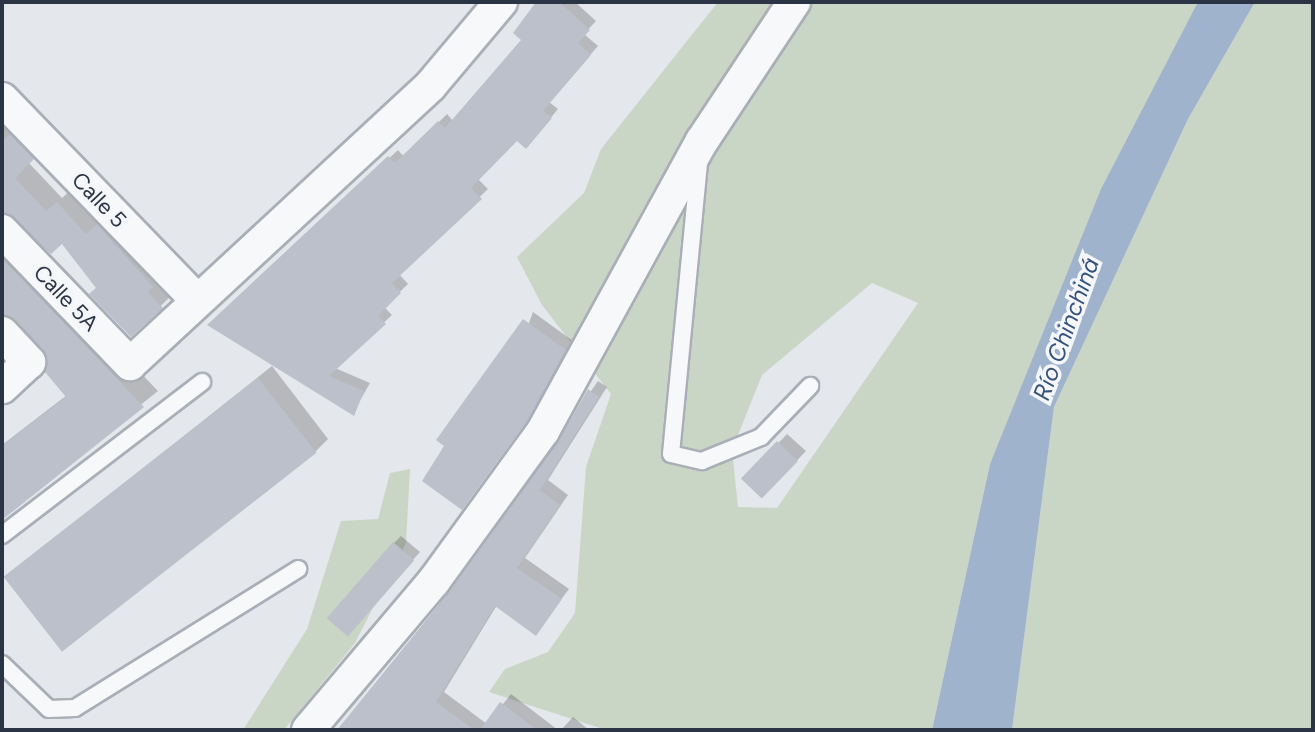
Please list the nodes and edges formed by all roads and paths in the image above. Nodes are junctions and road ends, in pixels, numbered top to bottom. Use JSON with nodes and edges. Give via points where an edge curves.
{"nodes":[{"id":1,"x":501,"y":2,"type":"edge"},
{"id":2,"x":794,"y":2,"type":"edge"},
{"id":3,"x":2,"y":99,"type":"edge"},
{"id":4,"x":702,"y":141,"type":"junction"},
{"id":5,"x":2,"y":231,"type":"edge"},
{"id":6,"x":197,"y":300,"type":"junction"},
{"id":7,"x":2,"y":333,"type":"edge"},
{"id":8,"x":202,"y":382,"type":"dead end"},
{"id":9,"x":810,"y":386,"type":"dead end"},
{"id":10,"x":2,"y":387,"type":"edge"},
{"id":11,"x":2,"y":535,"type":"edge"},
{"id":12,"x":298,"y":569,"type":"dead end"},
{"id":13,"x":2,"y":664,"type":"edge"},
{"id":14,"x":308,"y":730,"type":"edge"}],
"edges":[{"from":1,"to":6,"type":"street","via":[[431,85]]},
{"from":2,"to":4,"type":"street"},
{"from":3,"to":6,"type":"street","name":"Calle 5"},
{"from":4,"to":9,"type":"lane","via":[[671,454],[702,461],[761,437]]},
{"from":4,"to":14,"type":"street","via":[[543,431],[434,581]]},
{"from":5,"to":6,"type":"street","name":"Calle 5A","via":[[130,364]]},
{"from":7,"to":10,"type":"street","via":[[29,362]]},
{"from":8,"to":11,"type":"lane"},
{"from":12,"to":13,"type":"lane","via":[[75,708],[49,709]]}]}
